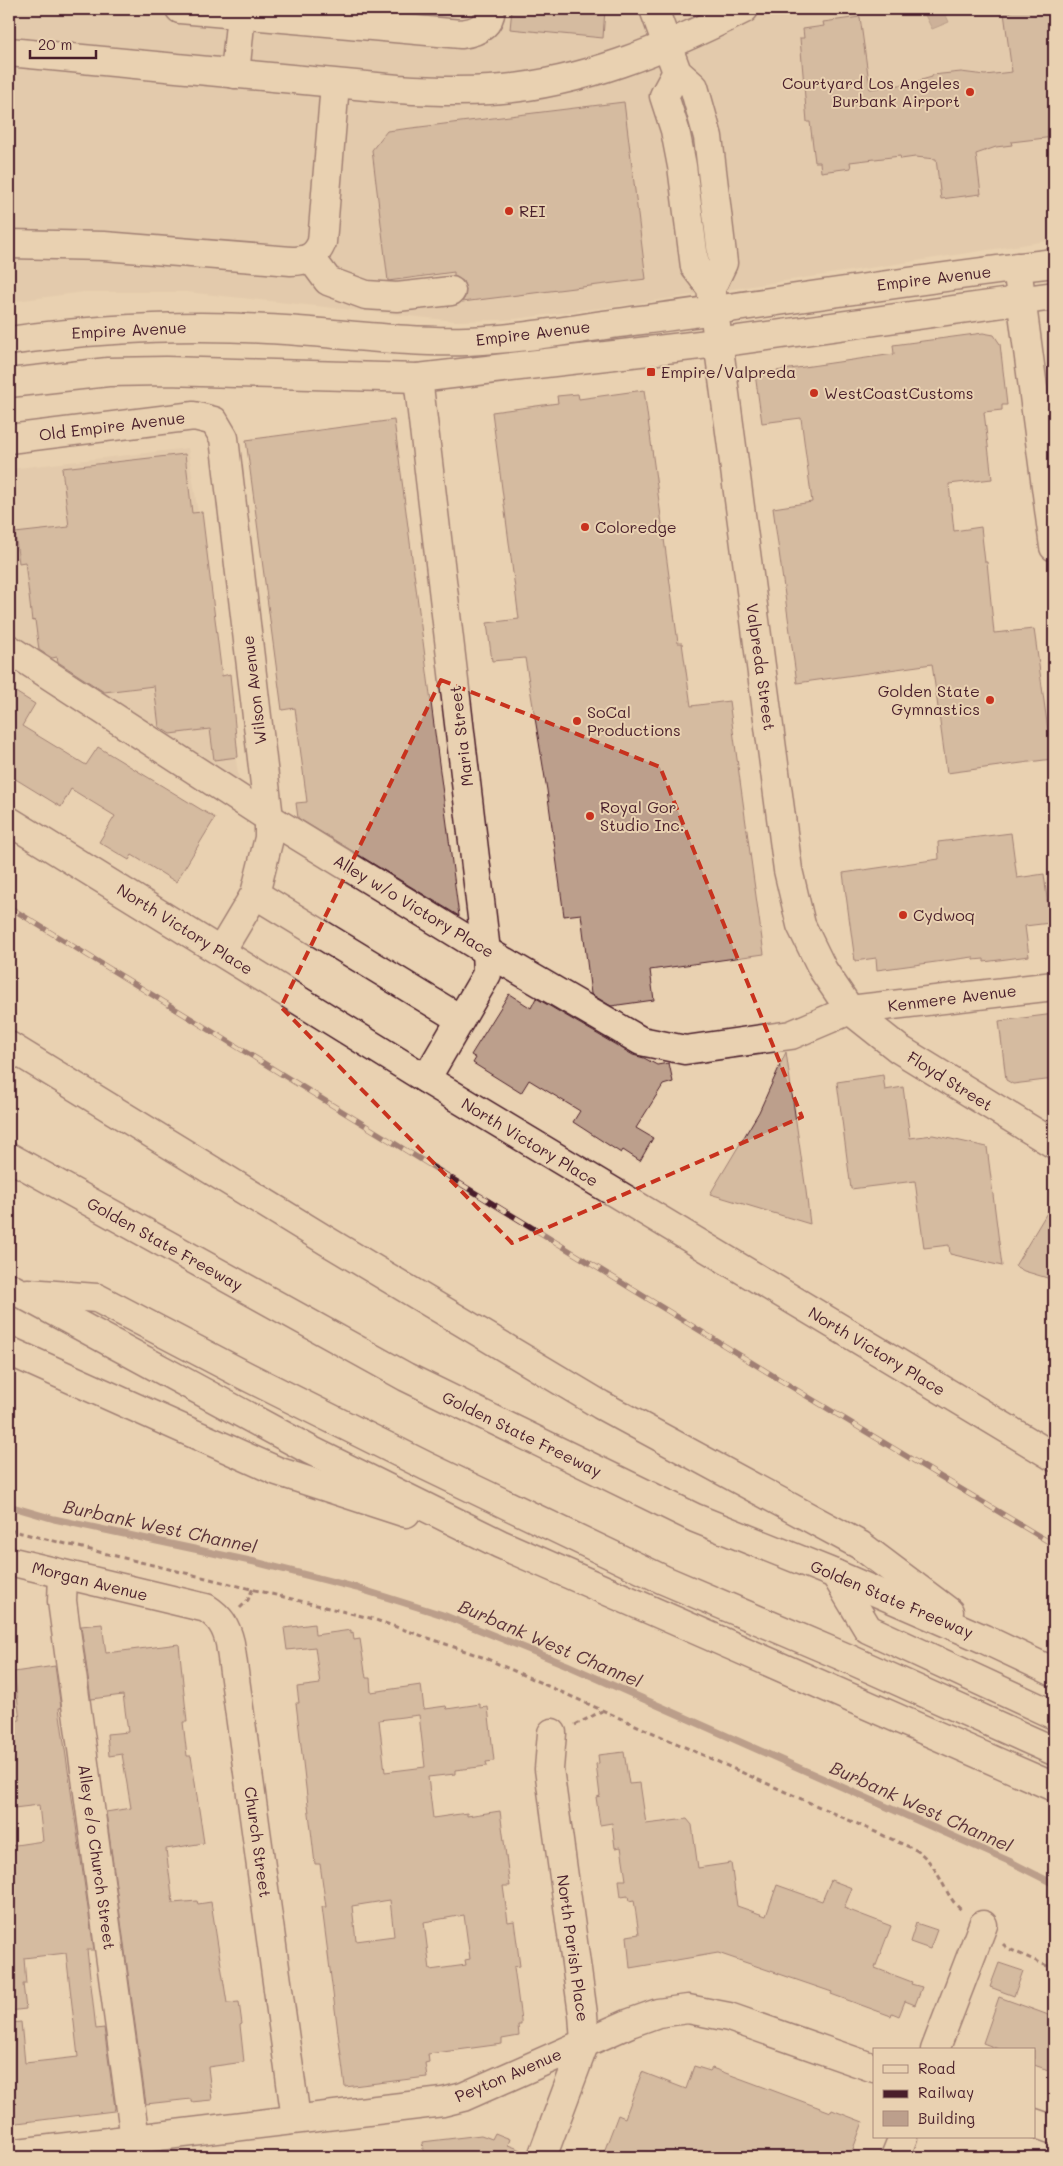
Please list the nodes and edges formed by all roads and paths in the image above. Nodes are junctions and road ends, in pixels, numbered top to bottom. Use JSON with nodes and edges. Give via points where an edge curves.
{"nodes":[{"id":1,"x":180,"y":9,"type":"edge"},
{"id":2,"x":491,"y":9,"type":"edge"},
{"id":3,"x":654,"y":9,"type":"edge"},
{"id":4,"x":744,"y":9,"type":"edge"},
{"id":5,"x":241,"y":14,"type":"junction"},
{"id":6,"x":666,"y":46,"type":"junction"},
{"id":7,"x":9,"y":52,"type":"edge"},
{"id":8,"x":235,"y":74,"type":"junction"},
{"id":9,"x":335,"y":84,"type":"junction"},
{"id":10,"x":9,"y":244,"type":"edge"},
{"id":11,"x":311,"y":258,"type":"junction"},
{"id":12,"x":1054,"y":263,"type":"edge"},
{"id":13,"x":1017,"y":267,"type":"junction"},
{"id":14,"x":451,"y":290,"type":"dead end"},
{"id":15,"x":1054,"y":296,"type":"edge"},
{"id":16,"x":712,"y":299,"type":"junction"},
{"id":17,"x":1021,"y":300,"type":"junction"},
{"id":18,"x":9,"y":341,"type":"edge"},
{"id":19,"x":717,"y":343,"type":"junction"},
{"id":20,"x":418,"y":378,"type":"junction"},
{"id":21,"x":9,"y":383,"type":"edge"},
{"id":22,"x":214,"y":421,"type":"joint"},
{"id":23,"x":9,"y":439,"type":"edge"},
{"id":24,"x":1054,"y":547,"type":"edge"},
{"id":25,"x":9,"y":649,"type":"edge"},
{"id":26,"x":269,"y":818,"type":"junction"},
{"id":27,"x":9,"y":821,"type":"edge"},
{"id":28,"x":255,"y":894,"type":"junction"},
{"id":29,"x":222,"y":951,"type":"junction"},
{"id":30,"x":486,"y":951,"type":"junction"},
{"id":31,"x":1054,"y":986,"type":"edge"},
{"id":32,"x":850,"y":1010,"type":"junction"},
{"id":33,"x":460,"y":1019,"type":"junction"},
{"id":34,"x":9,"y":1046,"type":"edge"},
{"id":35,"x":426,"y":1079,"type":"junction"},
{"id":36,"x":1054,"y":1144,"type":"edge"},
{"id":37,"x":9,"y":1157,"type":"edge"},
{"id":38,"x":14,"y":1289,"type":"edge"},
{"id":39,"x":9,"y":1351,"type":"edge"},
{"id":40,"x":1054,"y":1457,"type":"edge"},
{"id":41,"x":500,"y":1544,"type":"junction"},
{"id":42,"x":9,"y":1561,"type":"edge"},
{"id":43,"x":835,"y":1574,"type":"junction"},
{"id":44,"x":63,"y":1575,"type":"junction"},
{"id":45,"x":172,"y":1600,"type":"joint"},
{"id":46,"x":984,"y":1639,"type":"junction"},
{"id":47,"x":1054,"y":1672,"type":"edge"},
{"id":48,"x":603,"y":1711,"type":"dead end"},
{"id":49,"x":1054,"y":1715,"type":"edge"},
{"id":50,"x":552,"y":1733,"type":"joint"},
{"id":51,"x":1054,"y":1751,"type":"edge"},
{"id":52,"x":1054,"y":1787,"type":"edge"},
{"id":53,"x":983,"y":1925,"type":"dead end"},
{"id":54,"x":585,"y":2042,"type":"junction"},
{"id":55,"x":936,"y":2048,"type":"edge"},
{"id":56,"x":873,"y":2068,"type":"edge"},
{"id":57,"x":296,"y":2119,"type":"junction"},
{"id":58,"x":1036,"y":2124,"type":"edge"},
{"id":59,"x":1054,"y":2130,"type":"edge"},
{"id":60,"x":903,"y":2138,"type":"edge"},
{"id":61,"x":135,"y":2139,"type":"junction"},
{"id":62,"x":87,"y":2152,"type":"edge"},
{"id":63,"x":15,"y":2155,"type":"edge"},
{"id":64,"x":542,"y":2157,"type":"edge"},
{"id":65,"x":895,"y":2157,"type":"edge"}],
"edges":[{"from":1,"to":5,"type":"main road"},
{"from":2,"to":5,"type":"main road","via":[[487,23],[480,29],[461,34]]},
{"from":3,"to":6,"type":"main road"},
{"from":4,"to":6,"type":"main road"},
{"from":5,"to":8,"type":"main road"},
{"from":6,"to":9,"type":"main road","via":[[581,74],[492,90],[430,91]]},
{"from":6,"to":16,"type":"main road","via":[[677,72],[664,96],[682,166],[695,266]]},
{"from":7,"to":8,"type":"main road"},
{"from":8,"to":9,"type":"main road"},
{"from":9,"to":11,"type":"main road","via":[[322,242]]},
{"from":10,"to":11,"type":"main road","via":[[104,246],[291,261]]},
{"from":11,"to":14,"type":"main road","via":[[328,281],[366,295],[397,297]]},
{"from":12,"to":13,"type":"main road","name":"Empire Avenue"},
{"from":13,"to":16,"type":"main road","name":"Empire Avenue"},
{"from":13,"to":17,"type":"main road"},
{"from":15,"to":17,"type":"main road","name":"Empire Avenue"},
{"from":16,"to":18,"type":"main road","name":"Empire Avenue","via":[[468,341],[194,327],[122,328]]},
{"from":16,"to":19,"type":"main road","name":"Valpreda Street"},
{"from":17,"to":19,"type":"main road","name":"Empire Avenue"},
{"from":17,"to":24,"type":"main road"},
{"from":19,"to":20,"type":"main road","name":"Empire Avenue"},
{"from":19,"to":32,"type":"main road","name":"Valpreda Street","via":[[794,901],[811,948]]},
{"from":20,"to":21,"type":"main road","name":"Empire Avenue","via":[[166,371],[108,372]]},
{"from":20,"to":30,"type":"main road","name":"Maria Street"},
{"from":22,"to":23,"type":"main road","name":"Old Empire Avenue","via":[[194,416]]},
{"from":22,"to":26,"type":"main road","name":"Wilson Avenue","via":[[224,438]]},
{"from":25,"to":26,"type":"main road","name":"Alley w/o Victory Place"},
{"from":26,"to":28,"type":"main road","name":"Wilson Avenue","via":[[269,838]]},
{"from":26,"to":30,"type":"main road","name":"Alley w/o Victory Place"},
{"from":27,"to":29,"type":"main road","name":"North Victory Place"},
{"from":28,"to":29,"type":"main road","name":"Wilson Avenue"},
{"from":28,"to":33,"type":"main road"},
{"from":29,"to":35,"type":"main road","name":"North Victory Place"},
{"from":30,"to":32,"type":"main road","name":"Alley w/o Victory Place","via":[[641,1041],[685,1050],[791,1035]]},
{"from":30,"to":33,"type":"main road","name":"Maria Street","via":[[487,974]]},
{"from":31,"to":32,"type":"main road","name":"Kenmere Avenue"},
{"from":32,"to":36,"type":"main road","name":"Floyd Street","via":[[899,1049]]},
{"from":33,"to":35,"type":"main road","name":"Maria Street"},
{"from":34,"to":46,"type":"main road","via":[[327,1242],[601,1405],[860,1545]]},
{"from":35,"to":40,"type":"main road","name":"North Victory Place"},
{"from":37,"to":43,"type":"main road","name":"Golden State Freeway","via":[[406,1377],[696,1518]]},
{"from":38,"to":41,"type":"main road","via":[[310,1450]]},
{"from":38,"to":51,"type":"main road","via":[[97,1298],[417,1462],[664,1580]]},
{"from":39,"to":41,"type":"main road","via":[[278,1471]]},
{"from":41,"to":52,"type":"main road"},
{"from":42,"to":44,"type":"main road","name":"Morgan Avenue"},
{"from":43,"to":46,"type":"main road","name":"Golden State Freeway"},
{"from":43,"to":49,"type":"main road","via":[[868,1629]]},
{"from":44,"to":45,"type":"main road","name":"Morgan Avenue"},
{"from":44,"to":61,"type":"main road","name":"Alley e/o Church Street","via":[[62,1601]]},
{"from":45,"to":57,"type":"main road","name":"Church Street","via":[[206,1608],[217,1616],[228,1632]]},
{"from":46,"to":47,"type":"main road","name":"Golden State Freeway"},
{"from":48,"to":50,"type":"path","via":[[583,1723]]},
{"from":50,"to":54,"type":"main road","name":"North Parish Place","via":[[549,1769]]},
{"from":53,"to":55,"type":"main road"},
{"from":54,"to":56,"type":"main road","name":"Peyton Avenue","via":[[658,2013],[688,2009],[729,2017]]},
{"from":54,"to":57,"type":"main road","name":"Peyton Avenue","via":[[443,2102]]},
{"from":54,"to":64,"type":"main road","name":"North Parish Place"},
{"from":57,"to":61,"type":"main road","name":"Peyton Avenue"},
{"from":58,"to":59,"type":"main road"},
{"from":60,"to":65,"type":"main road"},
{"from":61,"to":62,"type":"main road","name":"Peyton Avenue"},
{"from":62,"to":63,"type":"main road","name":"Peyton Avenue"}]}
